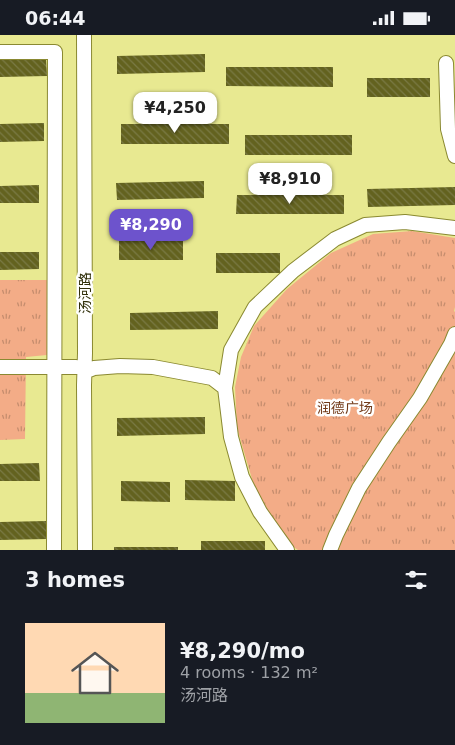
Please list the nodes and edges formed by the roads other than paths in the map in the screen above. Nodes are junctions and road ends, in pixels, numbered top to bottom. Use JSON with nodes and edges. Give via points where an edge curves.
{"nodes":[{"id":1,"x":76,"y":35,"type":"edge"},
{"id":2,"x":84,"y":35,"type":"edge"},
{"id":3,"x":0,"y":52,"type":"edge"},
{"id":4,"x":446,"y":63,"type":"dead end"},
{"id":5,"x":455,"y":156,"type":"edge"},
{"id":6,"x":455,"y":228,"type":"edge"},
{"id":7,"x":455,"y":334,"type":"edge"},
{"id":8,"x":0,"y":367,"type":"edge"},
{"id":9,"x":55,"y":367,"type":"junction"},
{"id":10,"x":80,"y":370,"type":"junction"},
{"id":11,"x":225,"y":387,"type":"junction"},
{"id":12,"x":54,"y":550,"type":"edge"},
{"id":13,"x":76,"y":550,"type":"edge"},
{"id":14,"x":85,"y":550,"type":"edge"},
{"id":15,"x":286,"y":550,"type":"edge"},
{"id":16,"x":330,"y":550,"type":"edge"}],
"edges":[{"from":1,"to":10,"type":"street","name":"汤河路"},
{"from":2,"to":10,"type":"street","name":"汤河路","via":[[86,353]]},
{"from":3,"to":9,"type":"street","via":[[55,52]]},
{"from":4,"to":5,"type":"street","via":[[448,129]]},
{"from":6,"to":11,"type":"street","via":[[405,222],[364,225],[335,239],[292,271],[255,307],[231,350]]},
{"from":7,"to":16,"type":"street","via":[[420,398],[359,488]]},
{"from":8,"to":9,"type":"street"},
{"from":9,"to":10,"type":"street"},
{"from":9,"to":12,"type":"street"},
{"from":10,"to":11,"type":"street","via":[[153,367],[212,378]]},
{"from":10,"to":13,"type":"street","name":"汤河路"},
{"from":10,"to":14,"type":"street","name":"汤河路"},
{"from":11,"to":15,"type":"street","via":[[231,437],[242,477],[260,512]]}]}
